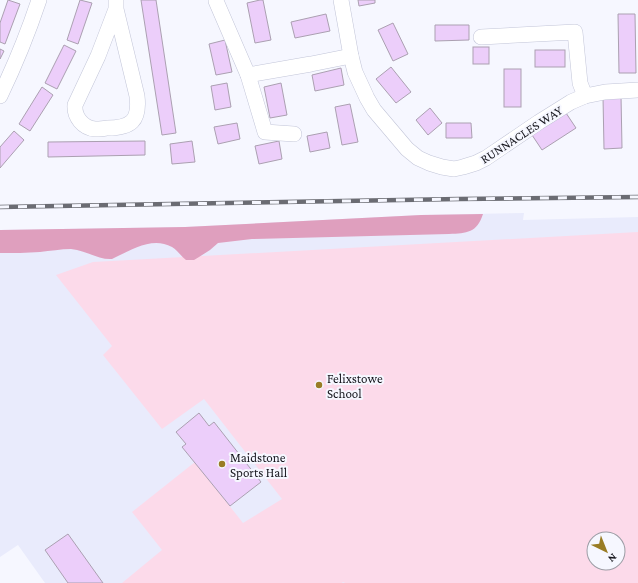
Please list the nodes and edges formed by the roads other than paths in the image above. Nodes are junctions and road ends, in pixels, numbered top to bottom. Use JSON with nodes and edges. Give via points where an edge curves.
{"nodes":[{"id":1,"x":39,"y":0,"type":"edge"},
{"id":2,"x":341,"y":0,"type":"edge"},
{"id":3,"x":216,"y":1,"type":"edge"},
{"id":4,"x":116,"y":4,"type":"edge"},
{"id":5,"x":481,"y":37,"type":"dead end"},
{"id":6,"x":350,"y":56,"type":"junction"},
{"id":7,"x":248,"y":75,"type":"junction"},
{"id":8,"x":638,"y":90,"type":"edge"},
{"id":9,"x":0,"y":96,"type":"edge"},
{"id":10,"x":585,"y":96,"type":"junction"},
{"id":11,"x":294,"y":134,"type":"dead end"}],
"edges":[{"from":1,"to":9,"type":"street","via":[[16,62]]},
{"from":2,"to":6,"type":"street","name":"RUNNACLES WAY"},
{"from":3,"to":7,"type":"street"},
{"from":4,"to":4,"type":"street","via":[[135,86],[137,113],[126,126],[90,128],[76,116],[75,105],[98,56]]},
{"from":5,"to":10,"type":"street","via":[[575,32],[580,83]]},
{"from":6,"to":7,"type":"street"},
{"from":6,"to":10,"type":"street","name":"RUNNACLES WAY","via":[[374,110],[407,149],[429,164],[442,167],[454,169],[476,163]]},
{"from":7,"to":11,"type":"street","via":[[265,132]]},
{"from":8,"to":10,"type":"street","name":"RUNNACLES WAY"}]}
